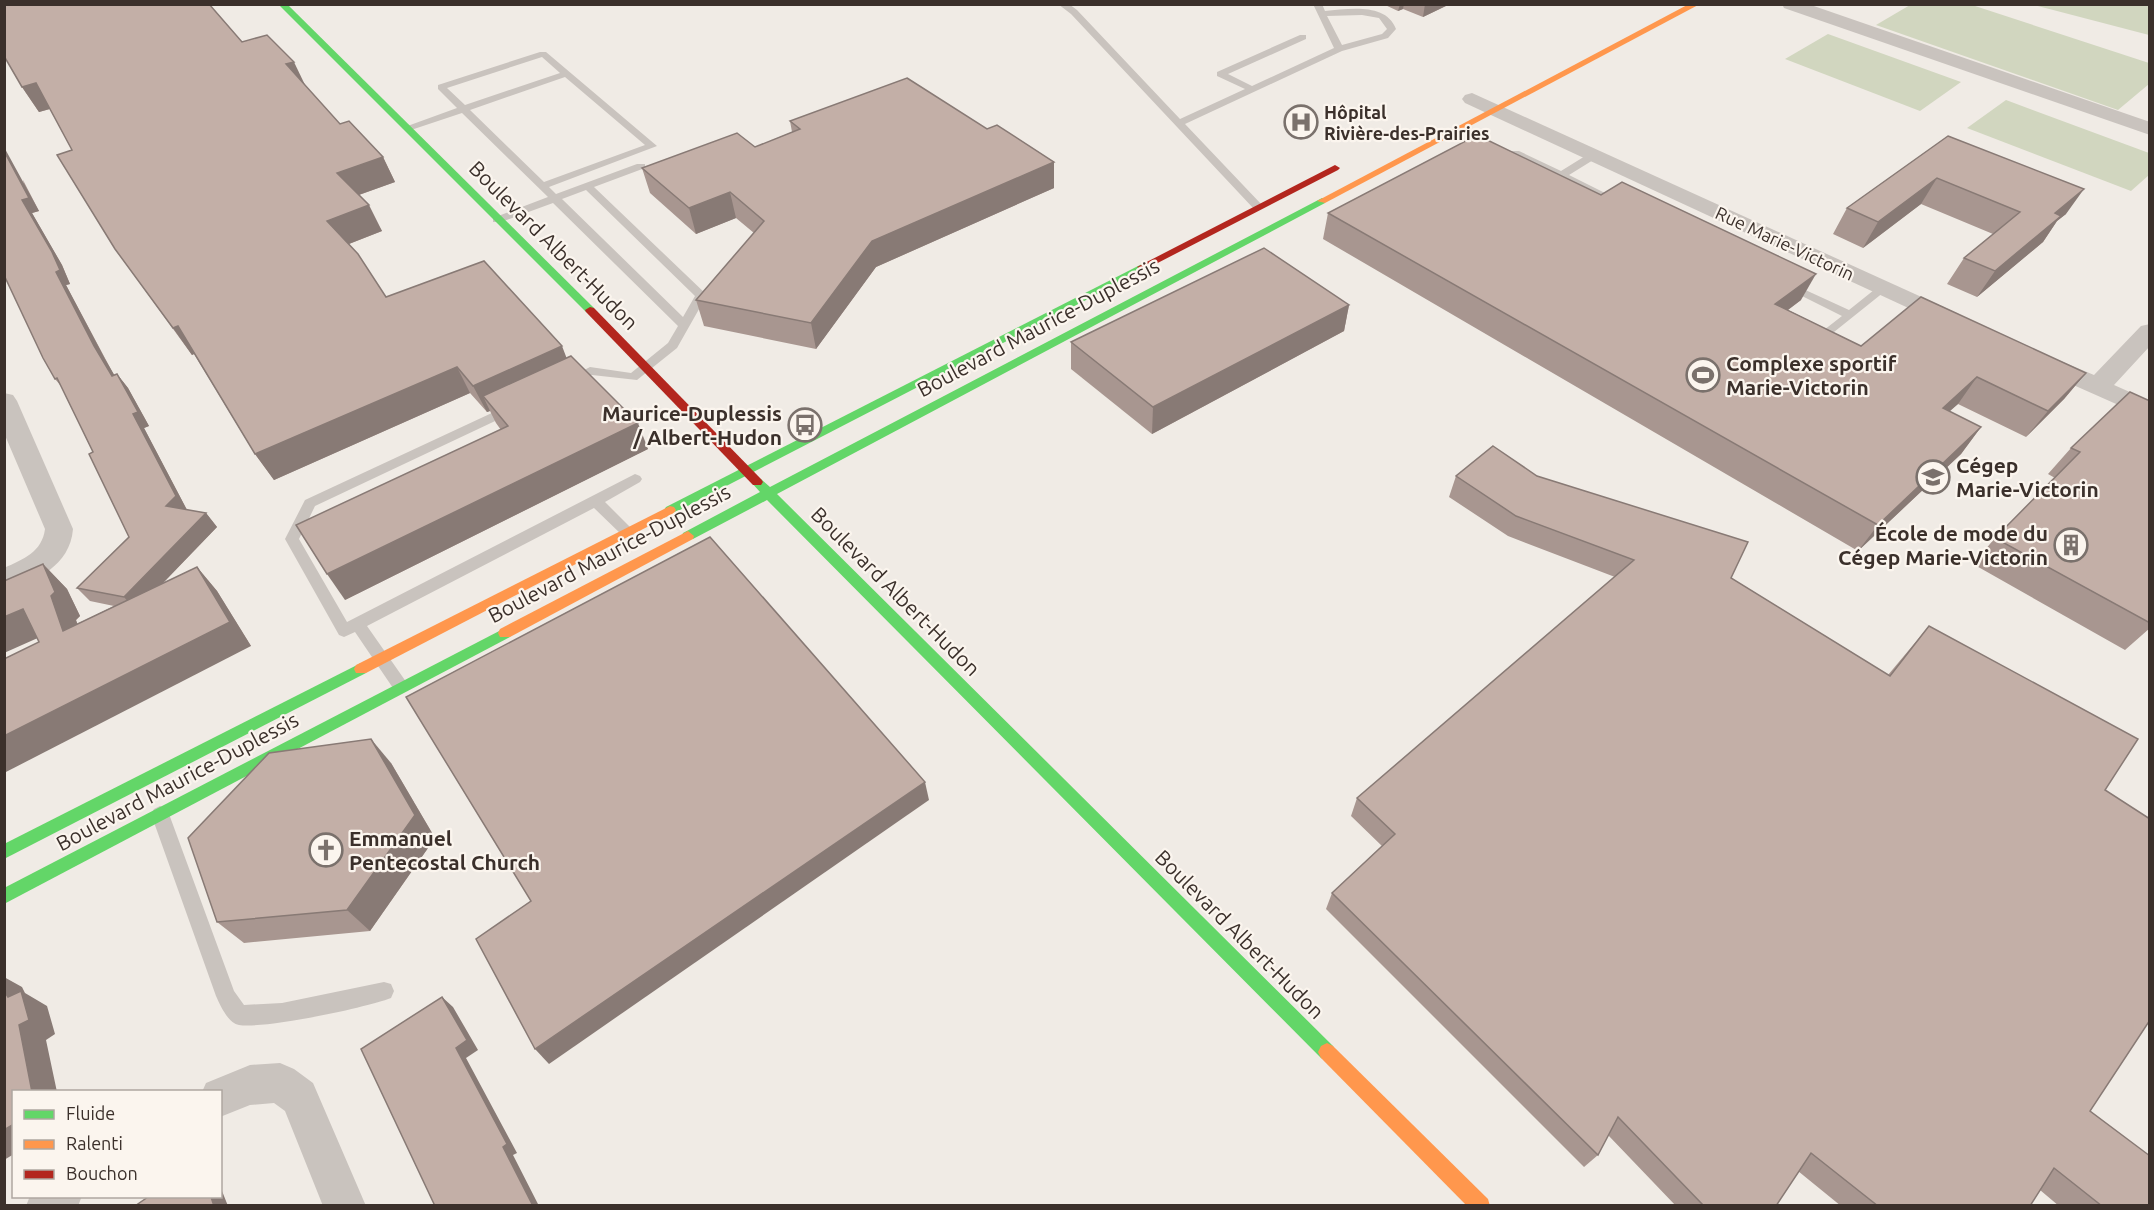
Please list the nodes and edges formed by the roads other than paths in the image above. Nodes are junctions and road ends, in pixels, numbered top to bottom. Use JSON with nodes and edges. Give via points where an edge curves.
{"nodes":[{"id":1,"x":282,"y":4,"type":"edge"},
{"id":2,"x":1062,"y":4,"type":"edge"},
{"id":3,"x":1695,"y":4,"type":"edge"},
{"id":4,"x":1790,"y":4,"type":"edge"},
{"id":5,"x":1319,"y":9,"type":"edge"},
{"id":6,"x":1303,"y":37,"type":"dead end"},
{"id":7,"x":1339,"y":49,"type":"junction"},
{"id":8,"x":566,"y":74,"type":"junction"},
{"id":9,"x":1252,"y":89,"type":"junction"},
{"id":10,"x":1493,"y":99,"type":"junction"},
{"id":11,"x":1466,"y":101,"type":"dead end"},
{"id":12,"x":463,"y":108,"type":"junction"},
{"id":13,"x":1179,"y":123,"type":"junction"},
{"id":14,"x":406,"y":128,"type":"junction"},
{"id":15,"x":2150,"y":129,"type":"edge"},
{"id":16,"x":1515,"y":153,"type":"edge"},
{"id":17,"x":1594,"y":155,"type":"junction"},
{"id":18,"x":1346,"y":162,"type":"dead end"},
{"id":19,"x":641,"y":165,"type":"dead end"},
{"id":20,"x":1562,"y":175,"type":"junction"},
{"id":21,"x":543,"y":186,"type":"junction"},
{"id":22,"x":587,"y":186,"type":"junction"},
{"id":23,"x":556,"y":198,"type":"junction"},
{"id":24,"x":1276,"y":198,"type":"junction"},
{"id":25,"x":1626,"y":206,"type":"edge"},
{"id":26,"x":1258,"y":207,"type":"junction"},
{"id":27,"x":1300,"y":212,"type":"junction"},
{"id":28,"x":497,"y":220,"type":"junction"},
{"id":29,"x":1216,"y":230,"type":"junction"},
{"id":30,"x":1239,"y":245,"type":"junction"},
{"id":31,"x":1161,"y":259,"type":"junction"},
{"id":32,"x":1183,"y":274,"type":"junction"},
{"id":33,"x":1776,"y":279,"type":"edge"},
{"id":34,"x":1883,"y":288,"type":"junction"},
{"id":35,"x":1851,"y":315,"type":"junction"},
{"id":36,"x":684,"y":325,"type":"junction"},
{"id":37,"x":1967,"y":327,"type":"edge"},
{"id":38,"x":2150,"y":331,"type":"edge"},
{"id":39,"x":1819,"y":340,"type":"edge"},
{"id":40,"x":2019,"y":351,"type":"edge"},
{"id":41,"x":648,"y":367,"type":"junction"},
{"id":42,"x":558,"y":386,"type":"edge"},
{"id":43,"x":2098,"y":387,"type":"junction"},
{"id":44,"x":4,"y":401,"type":"edge"},
{"id":45,"x":525,"y":402,"type":"edge"},
{"id":46,"x":2150,"y":411,"type":"edge"},
{"id":47,"x":747,"y":471,"type":"junction"},
{"id":48,"x":635,"y":479,"type":"dead end"},
{"id":49,"x":767,"y":493,"type":"junction"},
{"id":50,"x":595,"y":501,"type":"junction"},
{"id":51,"x":628,"y":532,"type":"junction"},
{"id":52,"x":4,"y":580,"type":"edge"},
{"id":53,"x":357,"y":624,"type":"junction"},
{"id":54,"x":383,"y":658,"type":"junction"},
{"id":55,"x":401,"y":686,"type":"junction"},
{"id":56,"x":160,"y":814,"type":"junction"},
{"id":57,"x":4,"y":852,"type":"edge"},
{"id":58,"x":4,"y":897,"type":"edge"},
{"id":59,"x":384,"y":991,"type":"dead end"},
{"id":60,"x":235,"y":1091,"type":"edge"},
{"id":61,"x":345,"y":1206,"type":"edge"},
{"id":62,"x":1482,"y":1206,"type":"edge"}],
"edges":[{"from":1,"to":14,"type":"street","name":"Boulevard Albert-Hudon"},
{"from":2,"to":13,"type":"lane"},
{"from":3,"to":10,"type":"street","name":"Boulevard Maurice-Duplessis"},
{"from":4,"to":15,"type":"street"},
{"from":5,"to":7,"type":"lane"},
{"from":5,"to":7,"type":"lane","via":[[1374,14],[1386,17],[1392,24],[1384,36]]},
{"from":6,"to":9,"type":"lane","via":[[1220,74]]},
{"from":7,"to":9,"type":"lane"},
{"from":8,"to":12,"type":"lane"},
{"from":8,"to":12,"type":"lane","via":[[543,54],[441,87]]},
{"from":8,"to":21,"type":"lane","via":[[651,146]]},
{"from":9,"to":13,"type":"lane"},
{"from":10,"to":11,"type":"street","name":"Rue Marie-Victorin"},
{"from":10,"to":17,"type":"street","name":"Rue Marie-Victorin"},
{"from":10,"to":27,"type":"street","name":"Boulevard Maurice-Duplessis"},
{"from":12,"to":14,"type":"lane"},
{"from":12,"to":21,"type":"lane"},
{"from":13,"to":26,"type":"lane"},
{"from":14,"to":28,"type":"street","name":"Boulevard Albert-Hudon"},
{"from":16,"to":20,"type":"lane"},
{"from":17,"to":20,"type":"lane"},
{"from":17,"to":34,"type":"street","name":"Rue Marie-Victorin"},
{"from":18,"to":24,"type":"street","name":"Boulevard Maurice-Duplessis"},
{"from":19,"to":22,"type":"lane"},
{"from":20,"to":25,"type":"lane"},
{"from":21,"to":23,"type":"lane"},
{"from":22,"to":23,"type":"lane"},
{"from":22,"to":36,"type":"lane","via":[[701,295]]},
{"from":23,"to":28,"type":"lane"},
{"from":23,"to":36,"type":"lane"},
{"from":24,"to":26,"type":"street","name":"Boulevard Maurice-Duplessis"},
{"from":24,"to":27,"type":"lane"},
{"from":26,"to":29,"type":"street","name":"Boulevard Maurice-Duplessis"},
{"from":27,"to":30,"type":"street","name":"Boulevard Maurice-Duplessis"},
{"from":28,"to":41,"type":"street","name":"Boulevard Albert-Hudon"},
{"from":29,"to":30,"type":"lane"},
{"from":29,"to":31,"type":"street","name":"Boulevard Maurice-Duplessis"},
{"from":30,"to":32,"type":"street","name":"Boulevard Maurice-Duplessis"},
{"from":31,"to":32,"type":"lane"},
{"from":31,"to":47,"type":"street","name":"Boulevard Maurice-Duplessis"},
{"from":32,"to":49,"type":"street","name":"Boulevard Maurice-Duplessis"},
{"from":33,"to":35,"type":"lane"},
{"from":34,"to":35,"type":"lane"},
{"from":34,"to":37,"type":"street","name":"Rue Marie-Victorin"},
{"from":35,"to":39,"type":"lane"},
{"from":36,"to":41,"type":"lane","via":[[673,345]]},
{"from":38,"to":43,"type":"street"},
{"from":40,"to":43,"type":"street"},
{"from":41,"to":42,"type":"lane","via":[[633,377],[590,371]]},
{"from":41,"to":47,"type":"street","name":"Boulevard Albert-Hudon"},
{"from":43,"to":46,"type":"street"},
{"from":44,"to":52,"type":"street","via":[[59,529],[54,551],[34,567]]},
{"from":45,"to":53,"type":"lane","via":[[310,503],[292,540],[344,631]]},
{"from":47,"to":49,"type":"street","name":"Boulevard Albert-Hudon"},
{"from":47,"to":51,"type":"street","name":"Boulevard Maurice-Duplessis"},
{"from":48,"to":50,"type":"lane"},
{"from":49,"to":55,"type":"street","name":"Boulevard Maurice-Duplessis"},
{"from":49,"to":62,"type":"street","name":"Boulevard Albert-Hudon"},
{"from":50,"to":51,"type":"lane"},
{"from":50,"to":53,"type":"lane"},
{"from":51,"to":54,"type":"street","name":"Boulevard Maurice-Duplessis"},
{"from":53,"to":54,"type":"lane"},
{"from":54,"to":55,"type":"lane"},
{"from":54,"to":57,"type":"street","name":"Boulevard Maurice-Duplessis"},
{"from":55,"to":56,"type":"street","name":"Boulevard Maurice-Duplessis"},
{"from":56,"to":58,"type":"street","name":"Boulevard Maurice-Duplessis"},
{"from":56,"to":59,"type":"lane","via":[[226,996],[239,1015],[282,1013]]},
{"from":60,"to":61,"type":"street","via":[[280,1083],[298,1097]]}]}
